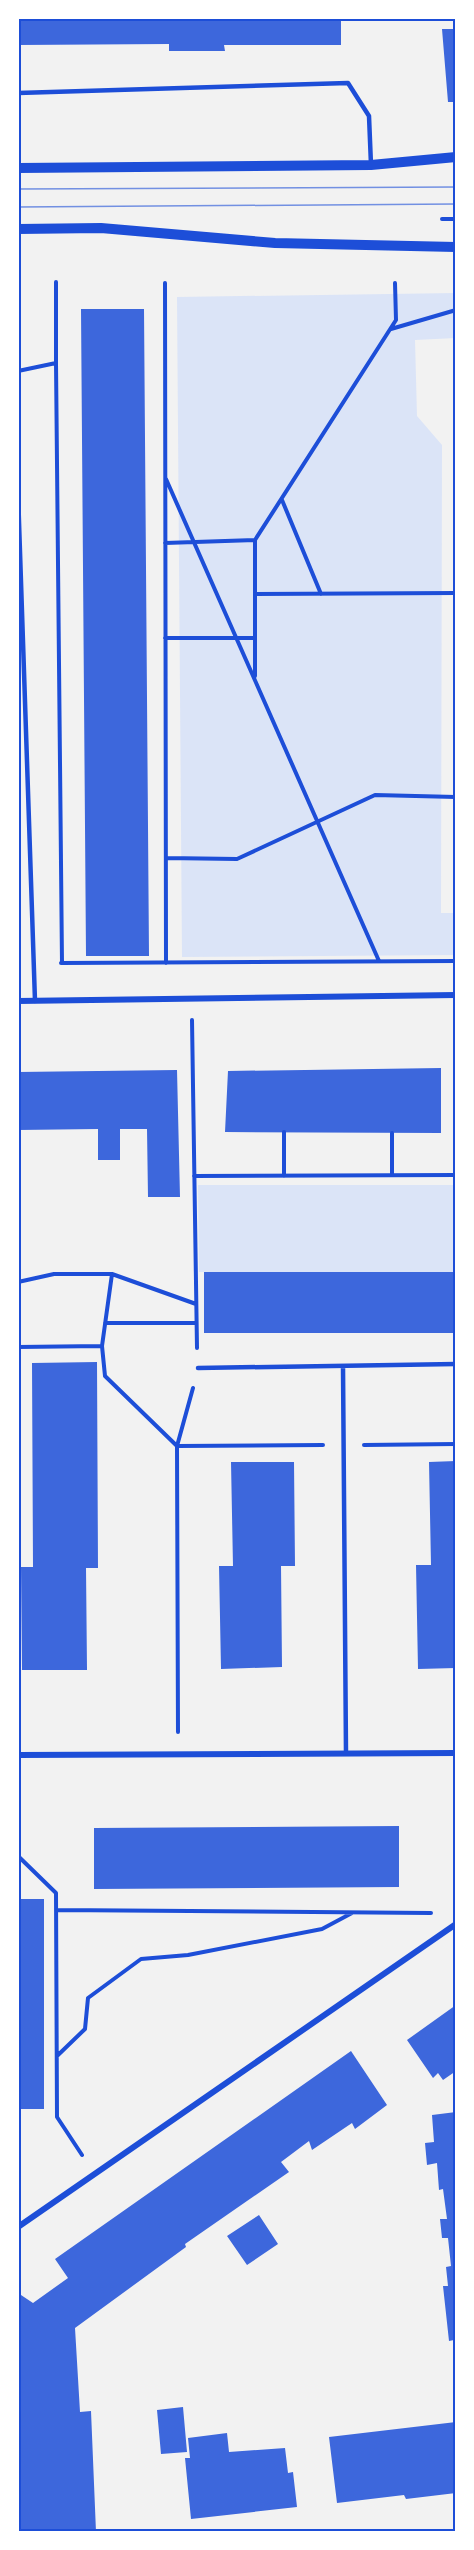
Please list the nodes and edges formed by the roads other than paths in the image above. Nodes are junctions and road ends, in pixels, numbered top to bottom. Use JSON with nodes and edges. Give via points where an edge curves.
{"nodes":[{"id":1,"x":18,"y":93,"type":"edge"},
{"id":2,"x":456,"y":158,"type":"edge"},
{"id":3,"x":371,"y":165,"type":"junction"},
{"id":4,"x":18,"y":168,"type":"edge"},
{"id":5,"x":18,"y":229,"type":"edge"},
{"id":6,"x":456,"y":247,"type":"edge"},
{"id":7,"x":18,"y":492,"type":"edge"},
{"id":8,"x":456,"y":995,"type":"edge"},
{"id":9,"x":18,"y":1001,"type":"edge"},
{"id":10,"x":35,"y":1001,"type":"junction"},
{"id":11,"x":456,"y":1364,"type":"edge"},
{"id":12,"x":343,"y":1366,"type":"junction"},
{"id":13,"x":198,"y":1368,"type":"dead end"},
{"id":14,"x":346,"y":1753,"type":"junction"},
{"id":15,"x":456,"y":1753,"type":"edge"},
{"id":16,"x":18,"y":1755,"type":"edge"},
{"id":17,"x":456,"y":1924,"type":"edge"},
{"id":18,"x":18,"y":2227,"type":"edge"}],
"edges":[{"from":1,"to":3,"type":"lane","via":[[348,84],[369,116]]},
{"from":2,"to":3,"type":"street"},
{"from":3,"to":4,"type":"street"},
{"from":5,"to":6,"type":"street","via":[[101,228],[275,243]]},
{"from":7,"to":10,"type":"lane"},
{"from":8,"to":10,"type":"street"},
{"from":9,"to":10,"type":"street"},
{"from":11,"to":12,"type":"lane"},
{"from":12,"to":13,"type":"lane"},
{"from":12,"to":14,"type":"lane"},
{"from":14,"to":15,"type":"street"},
{"from":14,"to":16,"type":"street"},
{"from":17,"to":18,"type":"street"}]}
